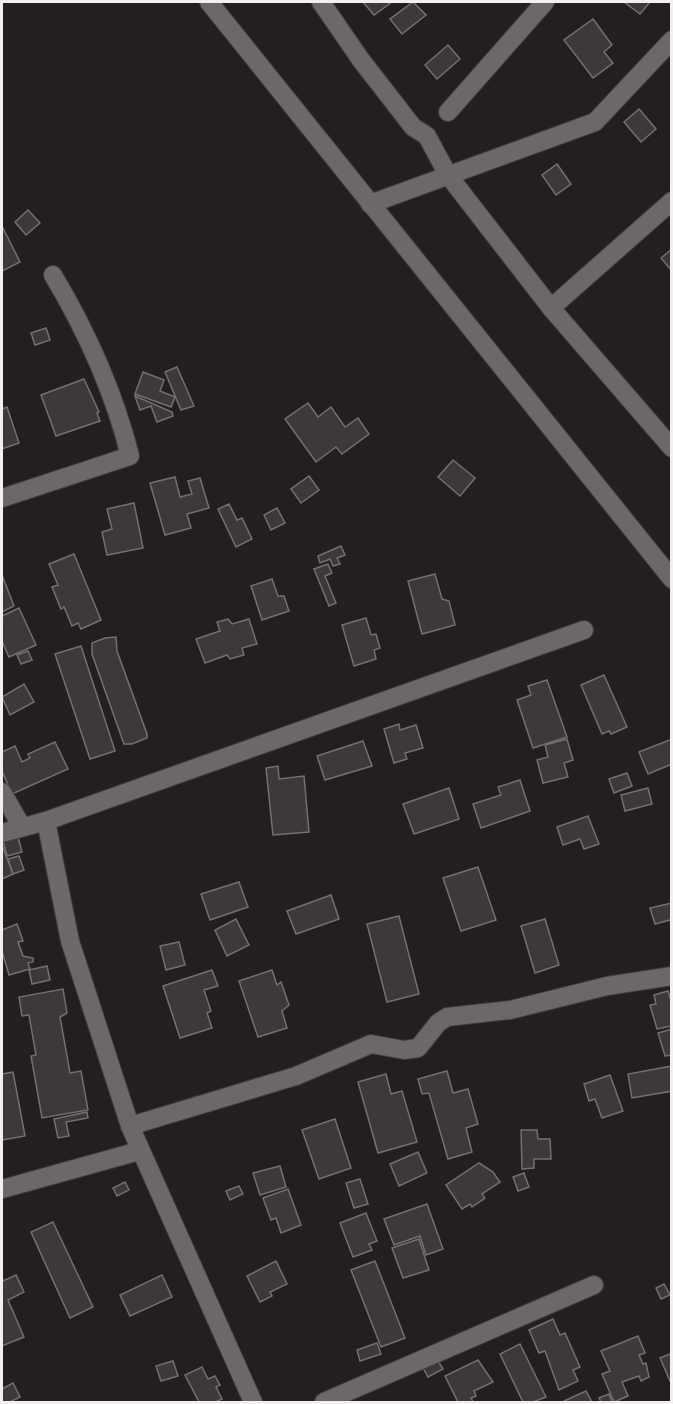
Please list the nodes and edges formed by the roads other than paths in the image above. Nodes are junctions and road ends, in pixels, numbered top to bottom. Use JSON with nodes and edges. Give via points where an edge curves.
{"nodes":[{"id":1,"x":209,"y":2,"type":"edge"},
{"id":2,"x":321,"y":2,"type":"edge"},
{"id":3,"x":545,"y":2,"type":"edge"},
{"id":4,"x":672,"y":40,"type":"edge"},
{"id":5,"x":448,"y":112,"type":"dead end"},
{"id":6,"x":447,"y":175,"type":"junction"},
{"id":7,"x":672,"y":201,"type":"edge"},
{"id":8,"x":370,"y":204,"type":"junction"},
{"id":9,"x":53,"y":276,"type":"dead end"},
{"id":10,"x":551,"y":308,"type":"junction"},
{"id":11,"x":672,"y":448,"type":"edge"},
{"id":12,"x":2,"y":498,"type":"edge"},
{"id":13,"x":672,"y":579,"type":"edge"},
{"id":14,"x":584,"y":630,"type":"dead end"},
{"id":15,"x":2,"y":792,"type":"edge"},
{"id":16,"x":46,"y":821,"type":"junction"},
{"id":17,"x":22,"y":827,"type":"junction"},
{"id":18,"x":2,"y":833,"type":"edge"},
{"id":19,"x":672,"y":976,"type":"edge"},
{"id":20,"x":130,"y":1126,"type":"junction"},
{"id":21,"x":139,"y":1150,"type":"junction"},
{"id":22,"x":2,"y":1189,"type":"edge"},
{"id":23,"x":594,"y":1285,"type":"dead end"},
{"id":24,"x":254,"y":1402,"type":"edge"},
{"id":25,"x":324,"y":1402,"type":"edge"}],
"edges":[{"from":1,"to":8,"type":"street"},
{"from":2,"to":6,"type":"street","via":[[413,127],[427,136]]},
{"from":3,"to":5,"type":"street"},
{"from":4,"to":6,"type":"street","via":[[595,122]]},
{"from":6,"to":8,"type":"street"},
{"from":6,"to":10,"type":"street"},
{"from":7,"to":10,"type":"street"},
{"from":8,"to":13,"type":"street"},
{"from":9,"to":12,"type":"street","via":[[84,326],[121,420],[130,456]]},
{"from":10,"to":11,"type":"street"},
{"from":14,"to":16,"type":"street"},
{"from":15,"to":17,"type":"street"},
{"from":16,"to":17,"type":"street"},
{"from":16,"to":20,"type":"street","via":[[70,941]]},
{"from":17,"to":18,"type":"street"},
{"from":19,"to":20,"type":"street","via":[[607,986],[510,1010],[447,1017],[418,1048],[404,1050],[371,1044],[296,1077]]},
{"from":20,"to":21,"type":"street"},
{"from":21,"to":22,"type":"street"},
{"from":21,"to":24,"type":"street"},
{"from":23,"to":25,"type":"street"}]}
